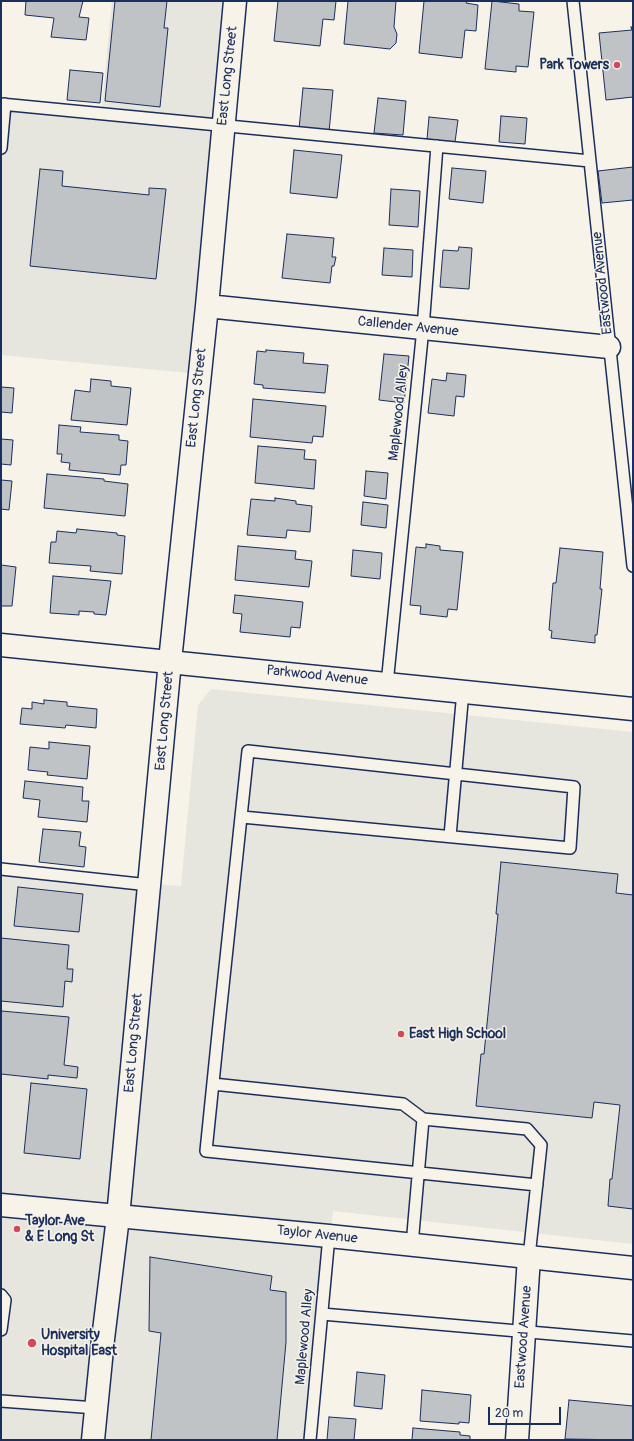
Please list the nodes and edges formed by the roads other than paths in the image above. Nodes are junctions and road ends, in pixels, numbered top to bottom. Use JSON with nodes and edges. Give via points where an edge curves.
{"nodes":[{"id":1,"x":235,"y":1,"type":"edge"},
{"id":2,"x":573,"y":1,"type":"edge"},
{"id":3,"x":3,"y":104,"type":"edge"},
{"id":4,"x":223,"y":125,"type":"junction"},
{"id":5,"x":437,"y":146,"type":"junction"},
{"id":6,"x":1,"y":148,"type":"edge"},
{"id":7,"x":590,"y":161,"type":"junction"},
{"id":8,"x":207,"y":306,"type":"junction"},
{"id":9,"x":422,"y":328,"type":"junction"},
{"id":10,"x":609,"y":348,"type":"junction"},
{"id":11,"x":633,"y":566,"type":"edge"},
{"id":12,"x":1,"y":645,"type":"edge"},
{"id":13,"x":170,"y":661,"type":"junction"},
{"id":14,"x":387,"y":684,"type":"junction"},
{"id":15,"x":463,"y":691,"type":"junction"},
{"id":16,"x":633,"y":709,"type":"edge"},
{"id":17,"x":456,"y":773,"type":"junction"},
{"id":18,"x":242,"y":817,"type":"junction"},
{"id":19,"x":450,"y":836,"type":"junction"},
{"id":20,"x":1,"y":869,"type":"edge"},
{"id":21,"x":149,"y":886,"type":"junction"},
{"id":22,"x":213,"y":1084,"type":"junction"},
{"id":23,"x":423,"y":1119,"type":"junction"},
{"id":24,"x":419,"y":1174,"type":"junction"},
{"id":25,"x":537,"y":1185,"type":"junction"},
{"id":26,"x":1,"y":1205,"type":"edge"},
{"id":27,"x":118,"y":1217,"type":"junction"},
{"id":28,"x":329,"y":1236,"type":"junction"},
{"id":29,"x":412,"y":1245,"type":"junction"},
{"id":30,"x":529,"y":1257,"type":"junction"},
{"id":31,"x":633,"y":1268,"type":"edge"},
{"id":32,"x":1,"y":1295,"type":"edge"},
{"id":33,"x":322,"y":1314,"type":"junction"},
{"id":34,"x":1,"y":1330,"type":"edge"},
{"id":35,"x":524,"y":1331,"type":"junction"},
{"id":36,"x":633,"y":1341,"type":"edge"},
{"id":37,"x":1,"y":1401,"type":"edge"},
{"id":38,"x":96,"y":1408,"type":"junction"},
{"id":39,"x":93,"y":1440,"type":"edge"},
{"id":40,"x":310,"y":1440,"type":"edge"},
{"id":41,"x":517,"y":1440,"type":"edge"}],
"edges":[{"from":1,"to":4,"type":"street","name":"East Long Street"},
{"from":2,"to":7,"type":"lane","name":"Eastwood Avenue"},
{"from":3,"to":4,"type":"lane"},
{"from":3,"to":6,"type":"lane"},
{"from":4,"to":5,"type":"lane"},
{"from":4,"to":8,"type":"street","name":"East Long Street"},
{"from":5,"to":7,"type":"lane"},
{"from":5,"to":9,"type":"lane","name":"Maplewood Alley"},
{"from":7,"to":10,"type":"lane","name":"Eastwood Avenue"},
{"from":8,"to":9,"type":"street","name":"Callender Avenue"},
{"from":8,"to":13,"type":"street","name":"East Long Street"},
{"from":9,"to":10,"type":"street","name":"Callender Avenue"},
{"from":9,"to":14,"type":"lane","name":"Maplewood Alley"},
{"from":10,"to":11,"type":"lane","name":"Eastwood Avenue"},
{"from":12,"to":13,"type":"street","name":"Parkwood Avenue"},
{"from":13,"to":14,"type":"street","name":"Parkwood Avenue"},
{"from":13,"to":21,"type":"street","name":"East Long Street"},
{"from":14,"to":15,"type":"street","name":"Parkwood Avenue"},
{"from":15,"to":16,"type":"street","name":"Parkwood Avenue"},
{"from":15,"to":17,"type":"lane"},
{"from":17,"to":18,"type":"lane","via":[[248,751]]},
{"from":17,"to":19,"type":"lane"},
{"from":17,"to":19,"type":"lane","via":[[574,787],[570,848]]},
{"from":18,"to":19,"type":"lane"},
{"from":18,"to":22,"type":"lane"},
{"from":20,"to":21,"type":"lane"},
{"from":21,"to":27,"type":"street","name":"East Long Street"},
{"from":22,"to":23,"type":"lane","via":[[403,1104]]},
{"from":22,"to":24,"type":"lane","via":[[206,1151]]},
{"from":23,"to":24,"type":"lane"},
{"from":23,"to":25,"type":"lane","via":[[527,1130],[541,1145]]},
{"from":24,"to":25,"type":"lane"},
{"from":24,"to":29,"type":"lane"},
{"from":25,"to":30,"type":"lane"},
{"from":26,"to":27,"type":"street","name":"Taylor Avenue"},
{"from":27,"to":28,"type":"street","name":"Taylor Avenue"},
{"from":27,"to":38,"type":"street","name":"East Long Street"},
{"from":28,"to":29,"type":"street","name":"Taylor Avenue"},
{"from":28,"to":33,"type":"lane","name":"Maplewood Alley"},
{"from":29,"to":30,"type":"street","name":"Taylor Avenue"},
{"from":30,"to":31,"type":"street","name":"Taylor Avenue"},
{"from":30,"to":35,"type":"street","name":"Eastwood Avenue"},
{"from":32,"to":34,"type":"lane","via":[[5,1300]]},
{"from":33,"to":35,"type":"lane"},
{"from":33,"to":40,"type":"lane","name":"Maplewood Alley"},
{"from":35,"to":36,"type":"lane"},
{"from":35,"to":41,"type":"street","name":"Eastwood Avenue"},
{"from":37,"to":38,"type":"lane"},
{"from":38,"to":39,"type":"street","name":"East Long Street"}]}
